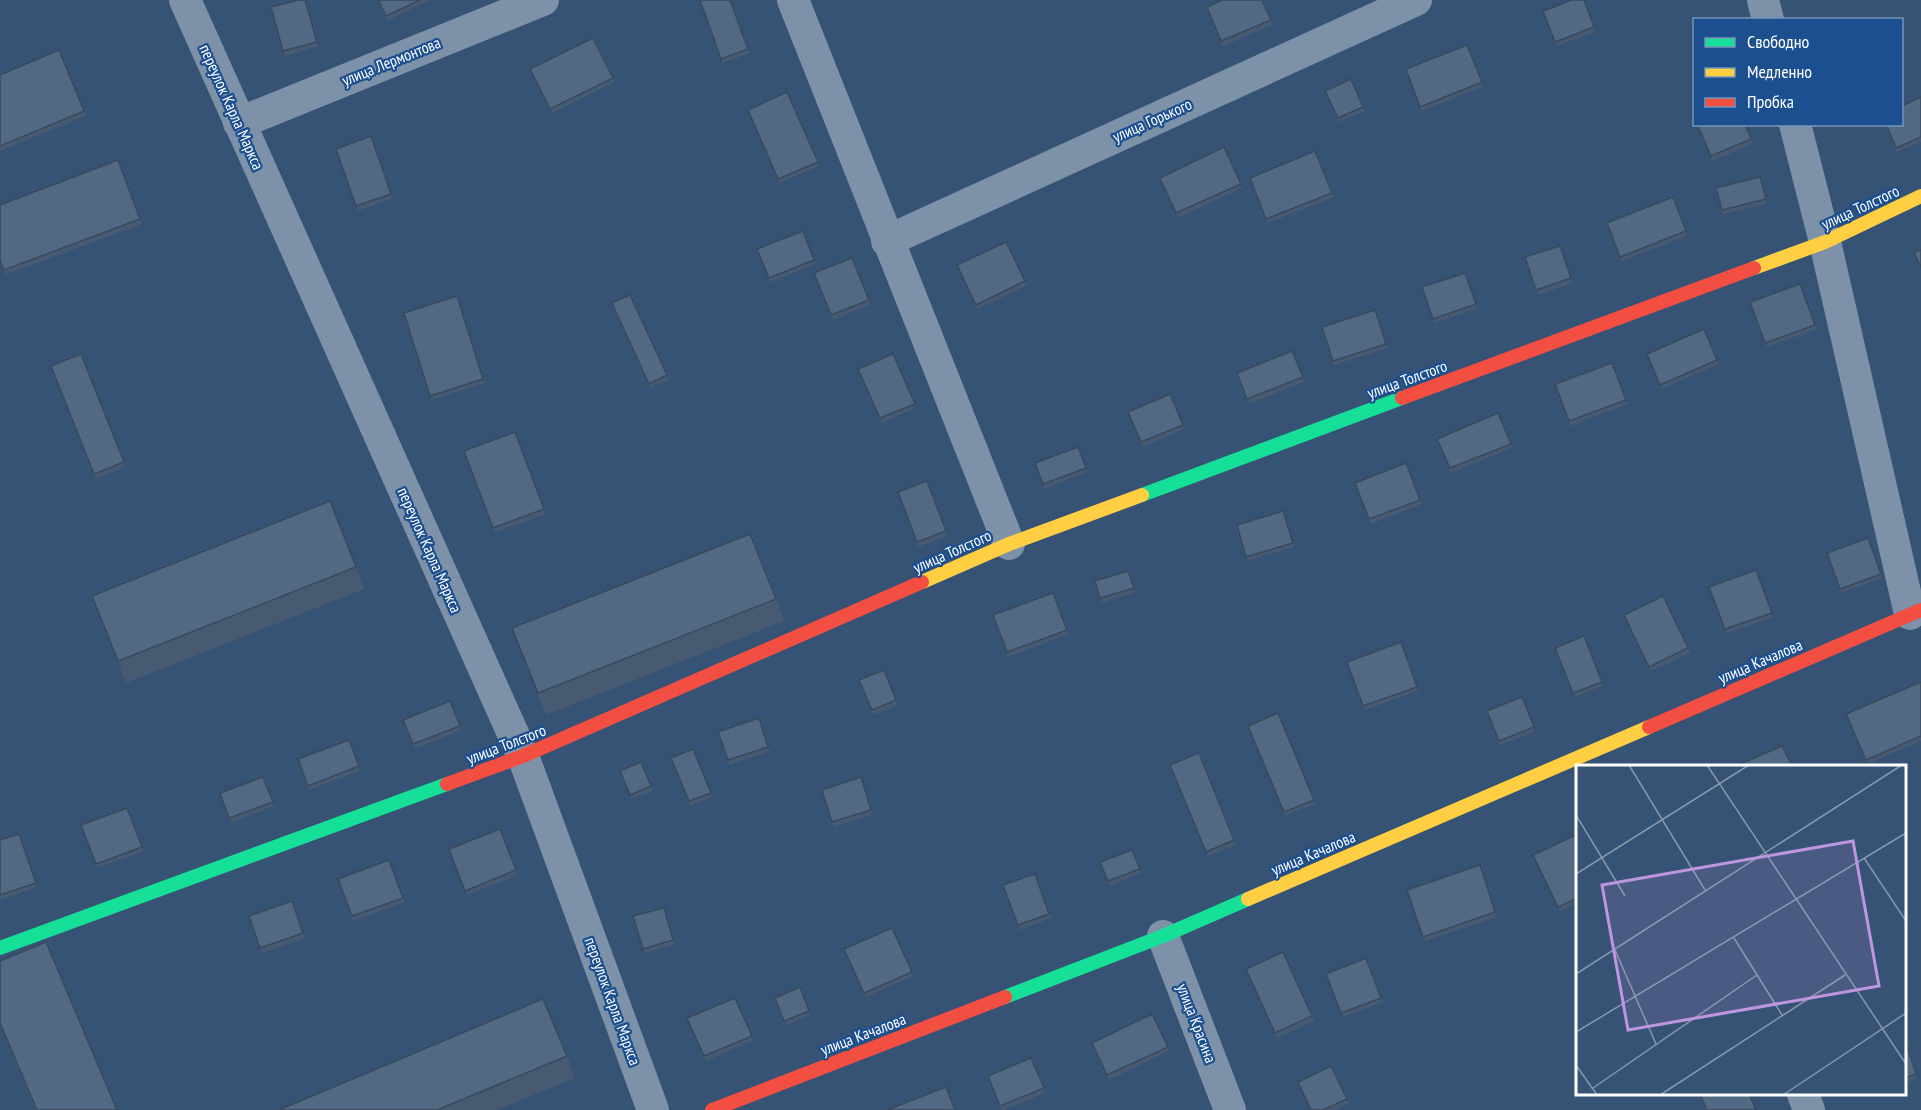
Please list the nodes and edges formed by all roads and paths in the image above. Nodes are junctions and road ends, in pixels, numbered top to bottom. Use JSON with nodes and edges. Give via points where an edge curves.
{"nodes":[{"id":1,"x":185,"y":0,"type":"edge"},
{"id":2,"x":543,"y":0,"type":"edge"},
{"id":3,"x":793,"y":0,"type":"edge"},
{"id":4,"x":1416,"y":0,"type":"edge"},
{"id":5,"x":1763,"y":0,"type":"edge"},
{"id":6,"x":1768,"y":18,"type":"edge"},
{"id":7,"x":239,"y":123,"type":"junction"},
{"id":8,"x":1796,"y":126,"type":"edge"},
{"id":9,"x":1921,"y":196,"type":"edge"},
{"id":10,"x":887,"y":241,"type":"junction"},
{"id":11,"x":1825,"y":242,"type":"junction"},
{"id":12,"x":1009,"y":544,"type":"junction"},
{"id":13,"x":1915,"y":612,"type":"edge"},
{"id":14,"x":523,"y":756,"type":"junction"},
{"id":15,"x":1163,"y":936,"type":"junction"},
{"id":16,"x":0,"y":948,"type":"edge"},
{"id":17,"x":1803,"y":1095,"type":"edge"},
{"id":18,"x":653,"y":1110,"type":"edge"},
{"id":19,"x":712,"y":1110,"type":"edge"},
{"id":20,"x":1230,"y":1110,"type":"edge"},
{"id":21,"x":1809,"y":1110,"type":"edge"}],
"edges":[{"from":1,"to":7,"type":"street","name":"переулок Карла Маркса"},
{"from":2,"to":7,"type":"street","name":"улица Лермонтова"},
{"from":3,"to":10,"type":"street"},
{"from":4,"to":10,"type":"street","name":"улица Горького"},
{"from":5,"to":6,"type":"street"},
{"from":7,"to":14,"type":"street","name":"переулок Карла Маркса"},
{"from":8,"to":11,"type":"street"},
{"from":9,"to":11,"type":"street","name":"улица Толстого"},
{"from":10,"to":12,"type":"street"},
{"from":11,"to":12,"type":"street","name":"улица Толстого"},
{"from":11,"to":13,"type":"street"},
{"from":12,"to":14,"type":"street","name":"улица Толстого"},
{"from":13,"to":15,"type":"street","name":"улица Качалова"},
{"from":14,"to":16,"type":"street","name":"улица Толстого"},
{"from":14,"to":18,"type":"street","name":"переулок Карла Маркса"},
{"from":15,"to":19,"type":"street","name":"улица Качалова"},
{"from":15,"to":20,"type":"street","name":"улица Красина"},
{"from":17,"to":21,"type":"street"}]}
